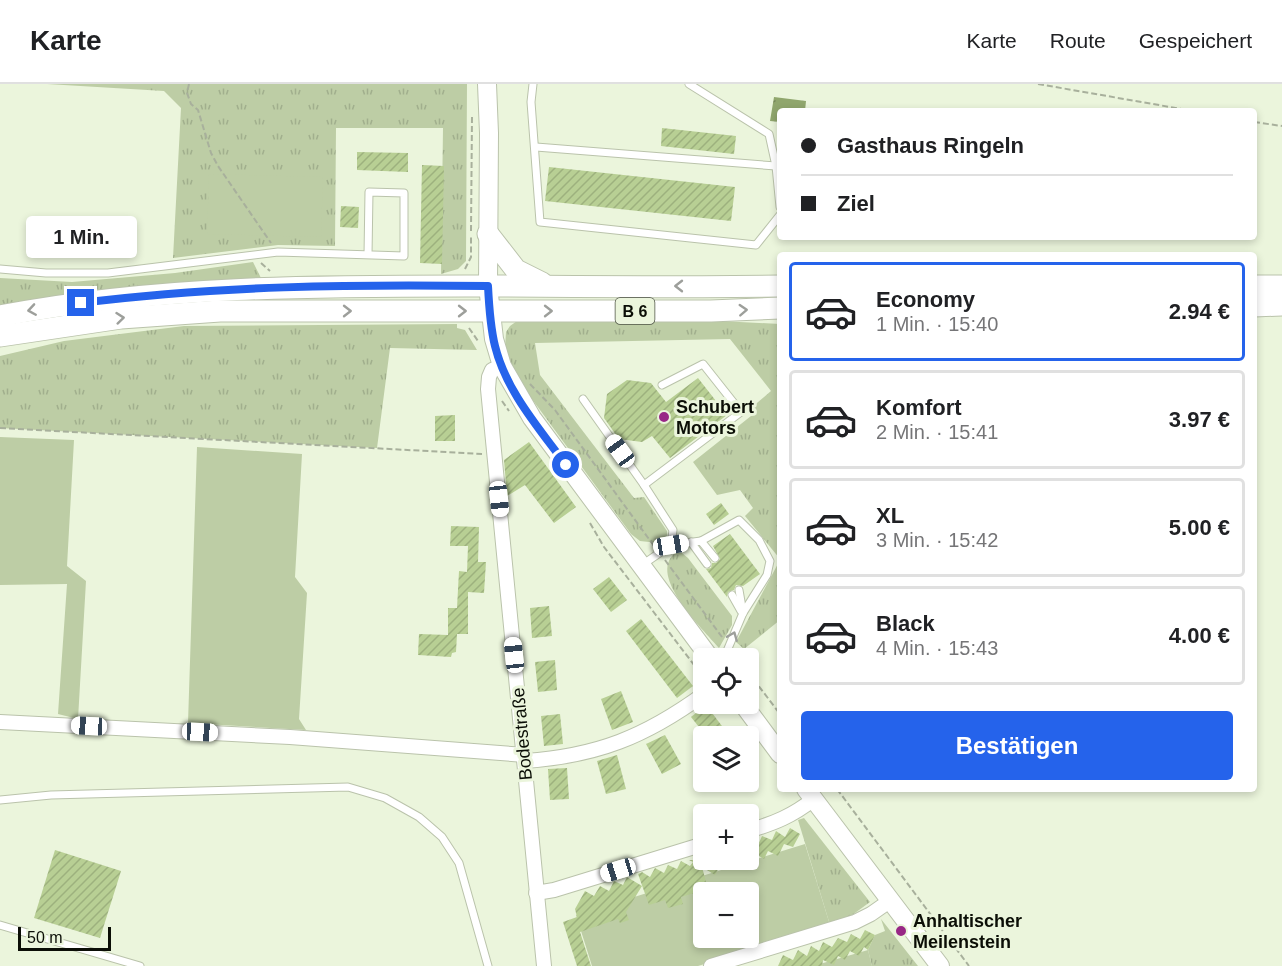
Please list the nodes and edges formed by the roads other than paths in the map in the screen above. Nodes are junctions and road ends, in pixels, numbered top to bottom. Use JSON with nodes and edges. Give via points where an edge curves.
{"nodes":[{"id":1,"x":487,"y":84,"type":"edge"},
{"id":2,"x":533,"y":84,"type":"edge"},
{"id":3,"x":689,"y":84,"type":"edge"},
{"id":4,"x":536,"y":147,"type":"junction"},
{"id":5,"x":776,"y":166,"type":"junction"},
{"id":6,"x":777,"y":176,"type":"edge"},
{"id":7,"x":777,"y":218,"type":"edge"},
{"id":8,"x":488,"y":234,"type":"junction"},
{"id":9,"x":368,"y":255,"type":"junction"},
{"id":10,"x":0,"y":269,"type":"edge"},
{"id":11,"x":488,"y":286,"type":"junction"},
{"id":12,"x":551,"y":286,"type":"junction"},
{"id":13,"x":777,"y":286,"type":"edge"},
{"id":14,"x":1257,"y":286,"type":"edge"},
{"id":15,"x":1282,"y":286,"type":"edge"},
{"id":16,"x":1282,"y":305,"type":"edge"},
{"id":17,"x":1257,"y":306,"type":"edge"},
{"id":18,"x":777,"y":308,"type":"edge"},
{"id":19,"x":490,"y":311,"type":"junction"},
{"id":20,"x":0,"y":316,"type":"edge"},
{"id":21,"x":0,"y":336,"type":"edge"},
{"id":22,"x":502,"y":366,"type":"junction"},
{"id":23,"x":662,"y":386,"type":"dead end"},
{"id":24,"x":583,"y":399,"type":"dead end"},
{"id":25,"x":644,"y":485,"type":"junction"},
{"id":26,"x":701,"y":541,"type":"junction"},
{"id":27,"x":691,"y":542,"type":"junction"},
{"id":28,"x":671,"y":545,"type":"junction"},
{"id":29,"x":715,"y":558,"type":"dead end"},
{"id":30,"x":707,"y":564,"type":"dead end"},
{"id":31,"x":641,"y":566,"type":"junction"},
{"id":32,"x":739,"y":590,"type":"dead end"},
{"id":33,"x":732,"y":595,"type":"dead end"},
{"id":34,"x":742,"y":613,"type":"junction"},
{"id":35,"x":702,"y":648,"type":"edge"},
{"id":36,"x":728,"y":648,"type":"edge"},
{"id":37,"x":693,"y":702,"type":"edge"},
{"id":38,"x":750,"y":714,"type":"edge"},
{"id":39,"x":0,"y":722,"type":"edge"},
{"id":40,"x":777,"y":750,"type":"edge"},
{"id":41,"x":525,"y":758,"type":"junction"},
{"id":42,"x":810,"y":794,"type":"edge"},
{"id":43,"x":0,"y":800,"type":"edge"},
{"id":44,"x":759,"y":828,"type":"edge"},
{"id":45,"x":693,"y":847,"type":"edge"},
{"id":46,"x":537,"y":893,"type":"junction"},
{"id":47,"x":891,"y":900,"type":"junction"},
{"id":48,"x":0,"y":925,"type":"edge"},
{"id":49,"x":140,"y":966,"type":"edge"},
{"id":50,"x":488,"y":966,"type":"edge"},
{"id":51,"x":544,"y":966,"type":"edge"},
{"id":52,"x":711,"y":966,"type":"edge"},
{"id":53,"x":940,"y":966,"type":"edge"}],
"edges":[{"from":1,"to":8,"type":"main road"},
{"from":2,"to":4,"type":"lane"},
{"from":3,"to":5,"type":"lane","via":[[769,134]]},
{"from":4,"to":5,"type":"lane"},
{"from":4,"to":7,"type":"lane","via":[[540,222],[756,245]]},
{"from":5,"to":6,"type":"lane"},
{"from":8,"to":11,"type":"main road"},
{"from":8,"to":12,"type":"main road","number":"B 6","via":[[516,270]]},
{"from":9,"to":9,"type":"lane","via":[[404,256],[404,193],[369,192]]},
{"from":9,"to":10,"type":"lane","via":[[278,252],[108,273]]},
{"from":11,"to":12,"type":"main road","number":"B 6"},
{"from":11,"to":19,"type":"main road"},
{"from":11,"to":20,"type":"main road","number":"B 6","one_way":true,"via":[[301,287],[180,293]]},
{"from":13,"to":12,"type":"main road","number":"B 6","one_way":true},
{"from":14,"to":15,"type":"main road"},
{"from":16,"to":17,"type":"main road"},
{"from":19,"to":18,"type":"main road","number":"B 6","one_way":true},
{"from":21,"to":19,"type":"main road","number":"B 6","one_way":true,"via":[[185,312]]},
{"from":19,"to":22,"type":"main road","via":[[486,340]]},
{"from":22,"to":31,"type":"main road","via":[[532,418]]},
{"from":22,"to":41,"type":"street","name":"Bodestraße","via":[[492,370],[489,377]]},
{"from":23,"to":25,"type":"lane","via":[[703,364],[741,412]]},
{"from":24,"to":25,"type":"lane"},
{"from":25,"to":28,"type":"lane","via":[[673,530]]},
{"from":26,"to":27,"type":"lane"},
{"from":26,"to":29,"type":"lane"},
{"from":26,"to":34,"type":"lane","via":[[739,520],[759,540],[770,561],[766,575]]},
{"from":27,"to":28,"type":"lane"},
{"from":27,"to":30,"type":"lane"},
{"from":28,"to":31,"type":"lane"},
{"from":31,"to":35,"type":"main road"},
{"from":32,"to":34,"type":"lane"},
{"from":33,"to":34,"type":"lane"},
{"from":36,"to":34,"type":"lane","one_way":true},
{"from":37,"to":41,"type":"street","via":[[618,744],[569,756]]},
{"from":38,"to":40,"type":"main road"},
{"from":39,"to":41,"type":"street","via":[[290,737]]},
{"from":41,"to":46,"type":"street","name":"Bodestraße"},
{"from":42,"to":44,"type":"street","via":[[780,821]]},
{"from":42,"to":47,"type":"main road"},
{"from":43,"to":50,"type":"lane","via":[[51,795],[348,787],[385,798],[419,817],[442,837],[459,863]]},
{"from":45,"to":46,"type":"street"},
{"from":46,"to":51,"type":"street","name":"Bodestraße"},
{"from":47,"to":52,"type":"street","via":[[855,922]]},
{"from":47,"to":53,"type":"main road"},
{"from":48,"to":49,"type":"lane"}]}
